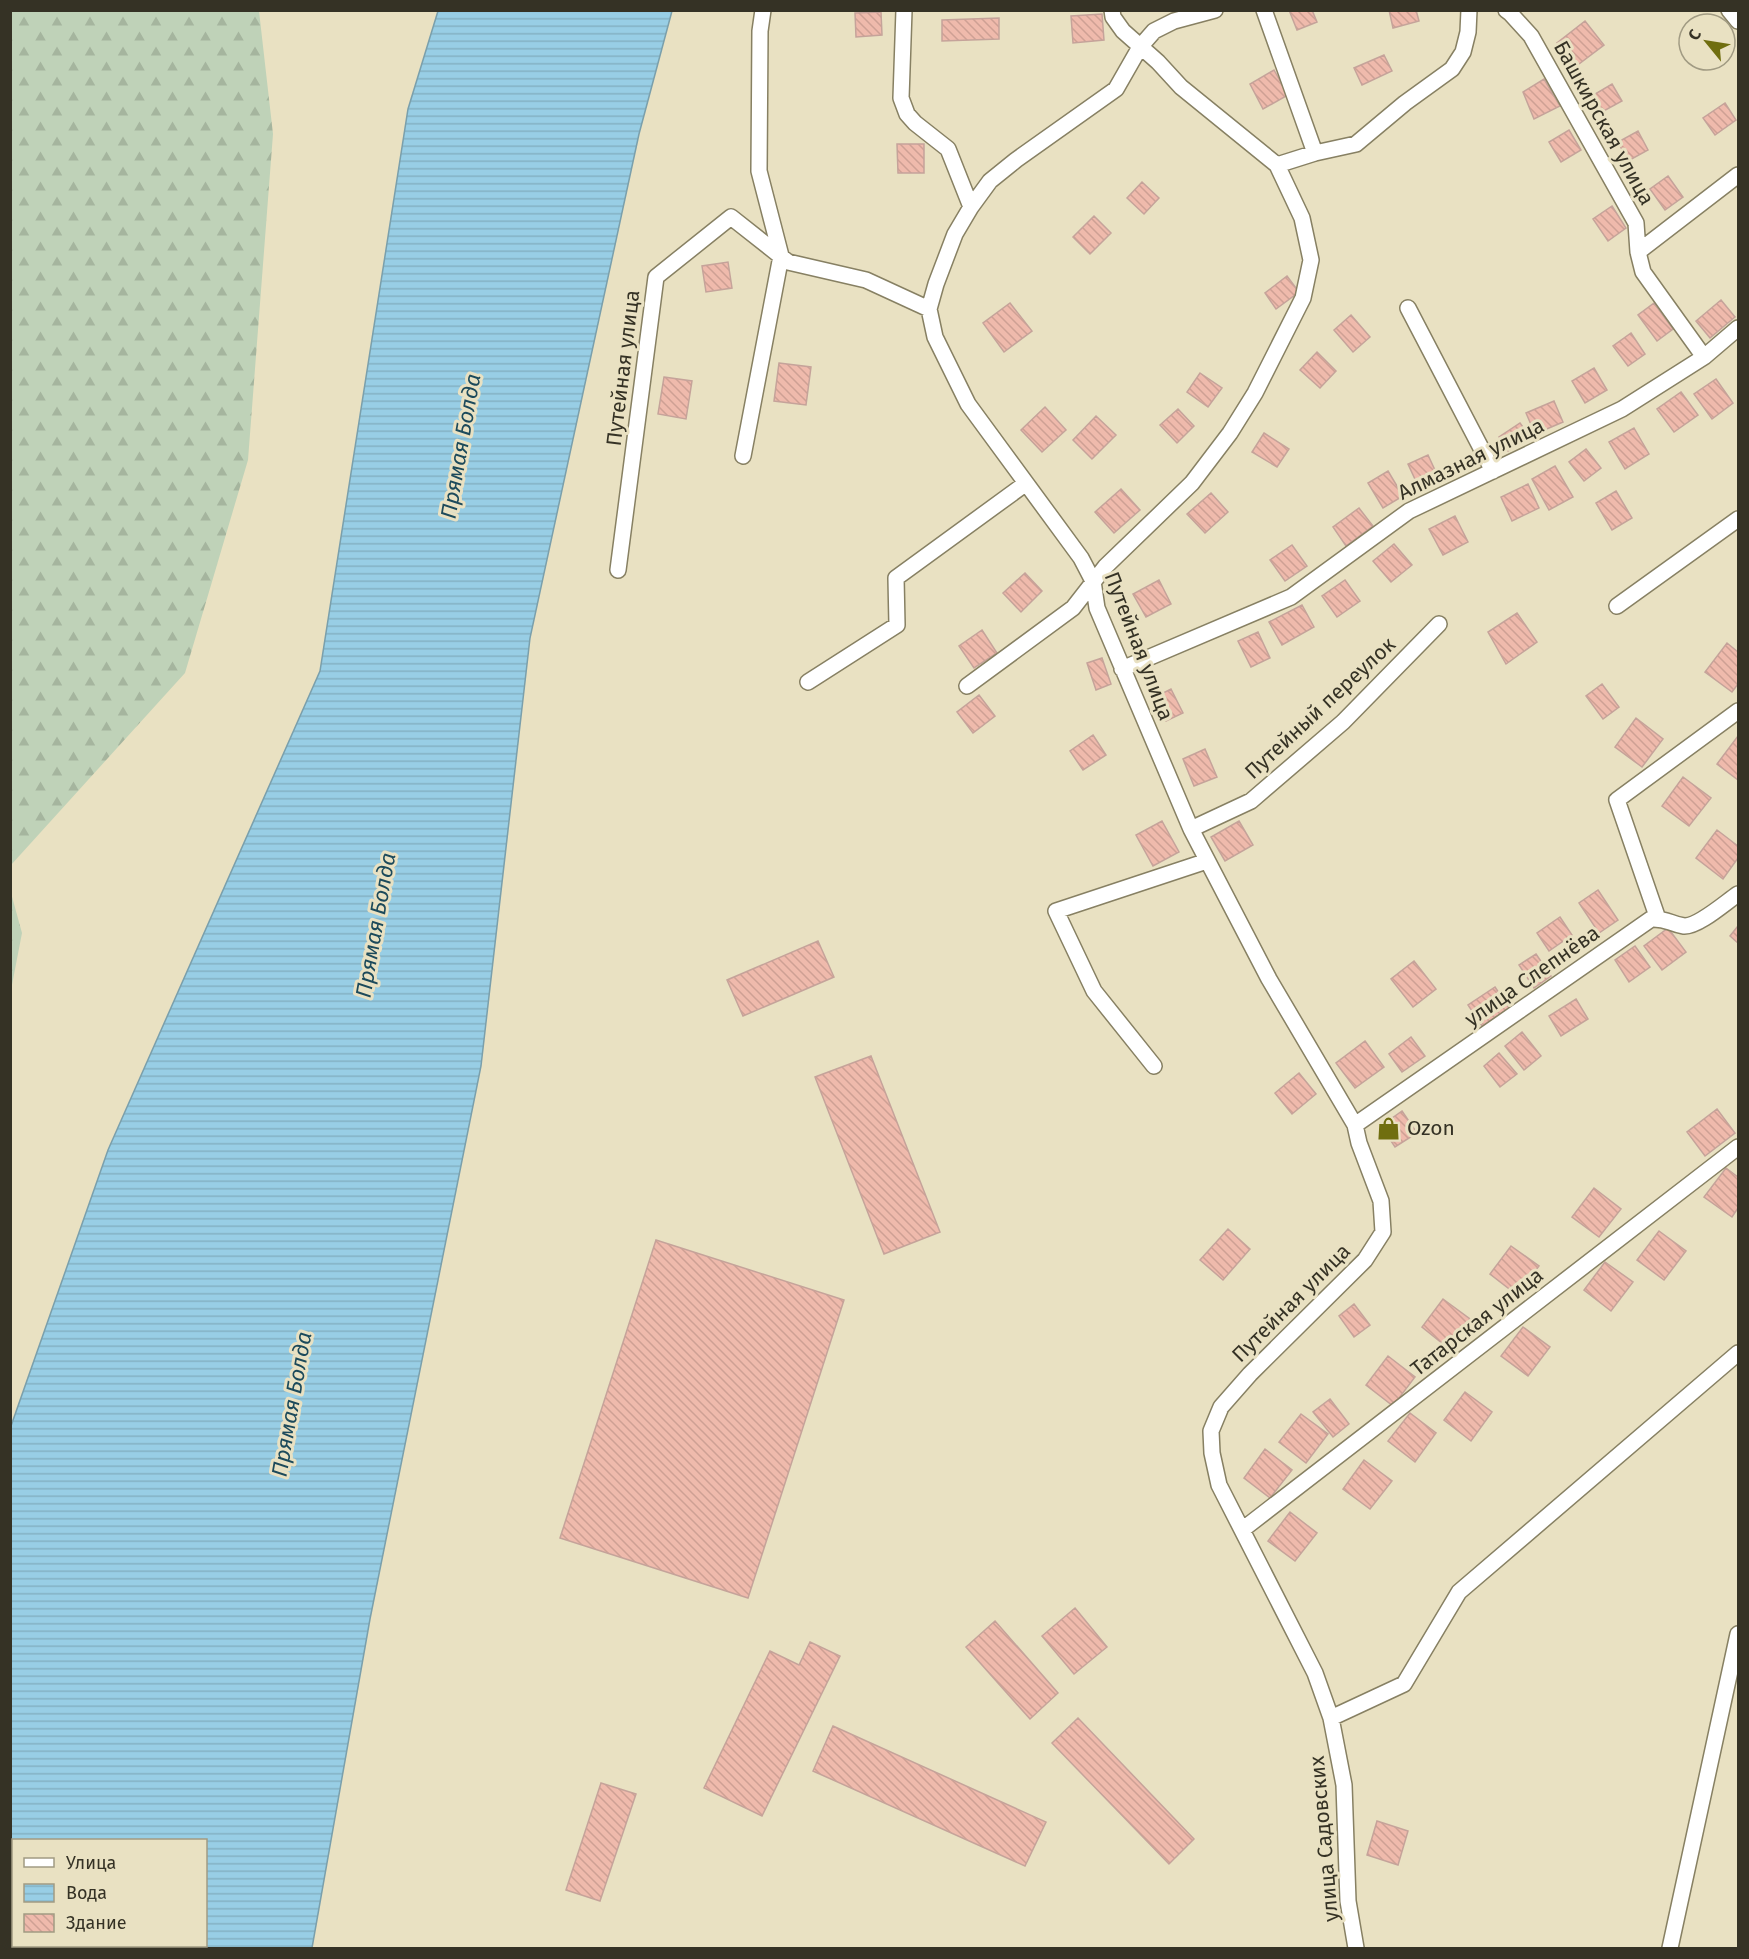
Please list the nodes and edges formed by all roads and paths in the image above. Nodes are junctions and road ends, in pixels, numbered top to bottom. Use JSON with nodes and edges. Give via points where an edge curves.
{"nodes":[{"id":1,"x":763,"y":10,"type":"edge"},
{"id":2,"x":904,"y":10,"type":"edge"},
{"id":3,"x":1112,"y":10,"type":"edge"},
{"id":4,"x":1215,"y":10,"type":"edge"},
{"id":5,"x":1264,"y":10,"type":"edge"},
{"id":6,"x":1469,"y":10,"type":"edge"},
{"id":7,"x":1506,"y":10,"type":"edge"},
{"id":8,"x":1729,"y":10,"type":"edge"},
{"id":9,"x":1738,"y":21,"type":"edge"},
{"id":10,"x":1140,"y":47,"type":"junction"},
{"id":11,"x":1315,"y":153,"type":"junction"},
{"id":12,"x":1277,"y":165,"type":"junction"},
{"id":13,"x":1738,"y":175,"type":"edge"},
{"id":14,"x":971,"y":207,"type":"junction"},
{"id":15,"x":1638,"y":252,"type":"junction"},
{"id":16,"x":781,"y":256,"type":"junction"},
{"id":17,"x":1408,"y":308,"type":"dead end"},
{"id":18,"x":929,"y":309,"type":"junction"},
{"id":19,"x":1738,"y":328,"type":"edge"},
{"id":20,"x":1704,"y":357,"type":"junction"},
{"id":21,"x":743,"y":456,"type":"dead end"},
{"id":22,"x":1493,"y":471,"type":"junction"},
{"id":23,"x":1025,"y":484,"type":"junction"},
{"id":24,"x":1738,"y":519,"type":"edge"},
{"id":25,"x":618,"y":570,"type":"dead end"},
{"id":26,"x":1093,"y":581,"type":"junction"},
{"id":27,"x":1617,"y":606,"type":"dead end"},
{"id":28,"x":1439,"y":624,"type":"dead end"},
{"id":29,"x":1122,"y":669,"type":"junction"},
{"id":30,"x":808,"y":682,"type":"dead end"},
{"id":31,"x":967,"y":686,"type":"dead end"},
{"id":32,"x":1738,"y":711,"type":"edge"},
{"id":33,"x":1191,"y":829,"type":"junction"},
{"id":34,"x":1208,"y":861,"type":"junction"},
{"id":35,"x":1738,"y":894,"type":"edge"},
{"id":36,"x":1658,"y":919,"type":"junction"},
{"id":37,"x":1154,"y":1066,"type":"dead end"},
{"id":38,"x":1355,"y":1125,"type":"junction"},
{"id":39,"x":1738,"y":1147,"type":"edge"},
{"id":40,"x":1738,"y":1353,"type":"edge"},
{"id":41,"x":1242,"y":1530,"type":"junction"},
{"id":42,"x":1738,"y":1634,"type":"edge"},
{"id":43,"x":1331,"y":1718,"type":"junction"},
{"id":44,"x":1356,"y":1948,"type":"edge"},
{"id":45,"x":1670,"y":1948,"type":"edge"}],
"edges":[{"from":1,"to":16,"type":"street","via":[[759,171]]},
{"from":2,"to":14,"type":"street","via":[[901,98],[915,123],[948,149]]},
{"from":3,"to":10,"type":"street","via":[[1123,31]]},
{"from":4,"to":10,"type":"street","via":[[1174,21],[1154,31]]},
{"from":5,"to":11,"type":"street"},
{"from":6,"to":11,"type":"street","via":[[1463,52],[1452,69],[1356,144]]},
{"from":7,"to":15,"type":"street","name":"Башкирская улица","via":[[1531,36],[1636,223]]},
{"from":8,"to":9,"type":"street"},
{"from":10,"to":12,"type":"street","via":[[1219,120]]},
{"from":10,"to":14,"type":"street","via":[[1116,89],[990,181]]},
{"from":11,"to":12,"type":"street"},
{"from":12,"to":26,"type":"street","via":[[1302,218],[1311,260],[1304,298],[1256,393],[1230,433],[1192,483]]},
{"from":13,"to":15,"type":"street"},
{"from":14,"to":18,"type":"street","via":[[955,234]]},
{"from":15,"to":20,"type":"street","name":"Башкирская улица","via":[[1643,272]]},
{"from":16,"to":18,"type":"street","name":"Путейная улица","via":[[788,262],[866,280]]},
{"from":16,"to":21,"type":"street"},
{"from":16,"to":25,"type":"street","name":"Путейная улица","via":[[731,217],[656,277]]},
{"from":17,"to":22,"type":"street"},
{"from":18,"to":23,"type":"street","name":"Путейная улица","via":[[935,337],[968,404]]},
{"from":19,"to":20,"type":"street","name":"Алмазная улица"},
{"from":20,"to":22,"type":"street","name":"Алмазная улица","via":[[1622,409]]},
{"from":22,"to":29,"type":"street","name":"Алмазная улица","via":[[1409,511],[1291,597]]},
{"from":23,"to":26,"type":"street","name":"Путейная улица","via":[[1081,558]]},
{"from":23,"to":30,"type":"street","via":[[896,578],[897,625]]},
{"from":24,"to":27,"type":"street"},
{"from":26,"to":29,"type":"street","name":"Путейная улица","via":[[1097,608]]},
{"from":26,"to":31,"type":"street","via":[[1073,608]]},
{"from":28,"to":33,"type":"street","name":"Путейный переулок","via":[[1343,722],[1251,801]]},
{"from":29,"to":33,"type":"street","name":"Путейная улица"},
{"from":32,"to":36,"type":"street","via":[[1617,800]]},
{"from":33,"to":34,"type":"street","name":"Путейная улица"},
{"from":34,"to":37,"type":"street","via":[[1056,911],[1094,991]]},
{"from":34,"to":38,"type":"street","name":"Путейная улица","via":[[1269,979]]},
{"from":35,"to":36,"type":"street","via":[[1697,923],[1687,926]]},
{"from":36,"to":38,"type":"street","name":"улица Слепнёва","via":[[1651,919]]},
{"from":38,"to":41,"type":"street","name":"Путейная улица","via":[[1382,1201],[1383,1232],[1365,1260],[1221,1407],[1211,1431],[1219,1485]]},
{"from":39,"to":41,"type":"street","name":"Татарская улица"},
{"from":40,"to":43,"type":"street","via":[[1459,1592],[1404,1684]]},
{"from":41,"to":43,"type":"street","name":"улица Садовских","via":[[1315,1673]]},
{"from":42,"to":45,"type":"street"},
{"from":43,"to":44,"type":"street","name":"улица Садовских","via":[[1344,1785],[1348,1901]]}]}
